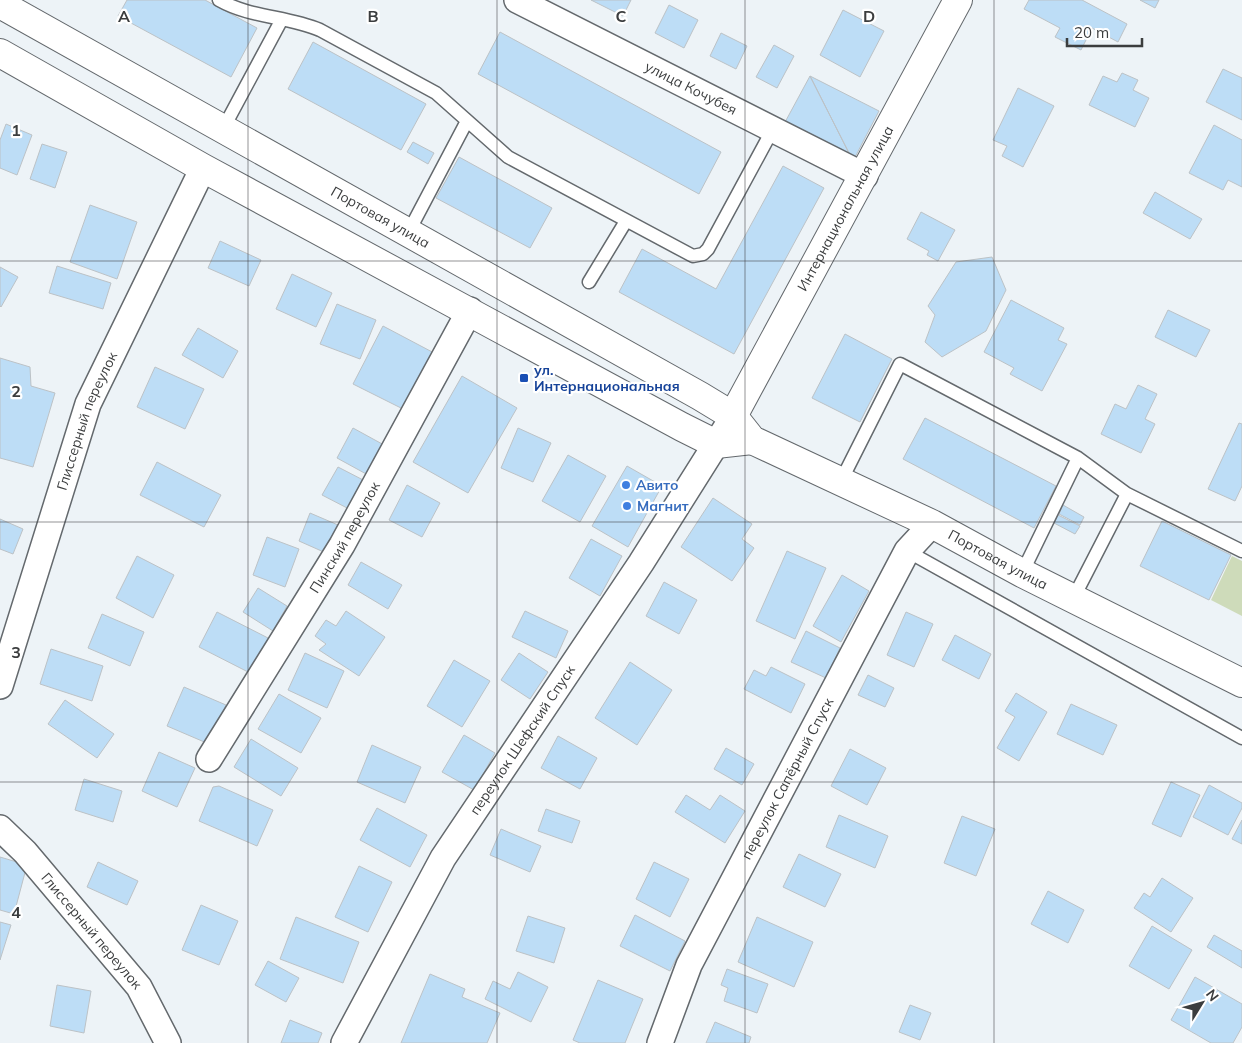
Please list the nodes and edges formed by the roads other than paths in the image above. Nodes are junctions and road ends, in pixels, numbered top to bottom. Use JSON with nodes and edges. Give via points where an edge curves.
{"nodes":[{"id":1,"x":219,"y":0,"type":"edge"},
{"id":2,"x":517,"y":0,"type":"edge"},
{"id":3,"x":958,"y":0,"type":"edge"},
{"id":4,"x":0,"y":4,"type":"edge"},
{"id":5,"x":282,"y":19,"type":"junction"},
{"id":6,"x":0,"y":53,"type":"edge"},
{"id":7,"x":467,"y":121,"type":"junction"},
{"id":8,"x":223,"y":129,"type":"junction"},
{"id":9,"x":773,"y":129,"type":"junction"},
{"id":10,"x":203,"y":168,"type":"junction"},
{"id":11,"x":865,"y":176,"type":"junction"},
{"id":12,"x":626,"y":221,"type":"junction"},
{"id":13,"x":408,"y":232,"type":"junction"},
{"id":14,"x":589,"y":282,"type":"dead end"},
{"id":15,"x":470,"y":310,"type":"junction"},
{"id":16,"x":733,"y":416,"type":"junction"},
{"id":17,"x":752,"y":440,"type":"junction"},
{"id":18,"x":716,"y":444,"type":"junction"},
{"id":19,"x":1078,"y":458,"type":"junction"},
{"id":20,"x":841,"y":481,"type":"junction"},
{"id":21,"x":1127,"y":494,"type":"junction"},
{"id":22,"x":932,"y":524,"type":"junction"},
{"id":23,"x":907,"y":551,"type":"junction"},
{"id":24,"x":1242,"y":552,"type":"edge"},
{"id":25,"x":1022,"y":573,"type":"junction"},
{"id":26,"x":1074,"y":597,"type":"junction"},
{"id":27,"x":1242,"y":683,"type":"edge"},
{"id":28,"x":0,"y":686,"type":"edge"},
{"id":29,"x":1242,"y":738,"type":"edge"},
{"id":30,"x":209,"y":758,"type":"dead end"},
{"id":31,"x":0,"y":828,"type":"edge"},
{"id":32,"x":168,"y":1043,"type":"edge"},
{"id":33,"x":344,"y":1043,"type":"edge"},
{"id":34,"x":660,"y":1043,"type":"edge"}],
"edges":[{"from":1,"to":5,"type":"lane","via":[[254,14]]},
{"from":2,"to":9,"type":"street","name":"улица Кочубея"},
{"from":3,"to":11,"type":"main road","name":"Интернациональная улица"},
{"from":4,"to":8,"type":"main road","name":"Портовая улица"},
{"from":5,"to":7,"type":"lane","via":[[320,30],[422,85],[445,100]]},
{"from":5,"to":8,"type":"lane"},
{"from":6,"to":10,"type":"main road"},
{"from":7,"to":12,"type":"lane","via":[[508,157]]},
{"from":7,"to":13,"type":"lane"},
{"from":8,"to":13,"type":"main road","name":"Портовая улица"},
{"from":9,"to":11,"type":"street","name":"улица Кочубея"},
{"from":9,"to":12,"type":"lane","via":[[703,254],[698,257],[689,255]]},
{"from":10,"to":15,"type":"main road"},
{"from":10,"to":28,"type":"street","name":"Глиссерный переулок","via":[[88,404]]},
{"from":11,"to":16,"type":"main road","name":"Интернациональная улица"},
{"from":12,"to":14,"type":"lane"},
{"from":13,"to":16,"type":"main road","name":"Портовая улица"},
{"from":15,"to":18,"type":"main road"},
{"from":15,"to":30,"type":"street","name":"Пинский переулок","via":[[342,546]]},
{"from":16,"to":17,"type":"main road","name":"Портовая улица"},
{"from":16,"to":18,"type":"street","name":"переулок Шефский Спуск"},
{"from":17,"to":18,"type":"main road"},
{"from":17,"to":20,"type":"main road","name":"Портовая улица"},
{"from":18,"to":33,"type":"street","name":"переулок Шефский Спуск","via":[[641,563],[443,858]]},
{"from":19,"to":20,"type":"lane","via":[[900,364]]},
{"from":19,"to":21,"type":"lane"},
{"from":19,"to":25,"type":"lane"},
{"from":20,"to":22,"type":"main road","name":"Портовая улица"},
{"from":21,"to":24,"type":"lane"},
{"from":21,"to":26,"type":"lane"},
{"from":22,"to":23,"type":"street","name":"переулок Сапёрный Спуск"},
{"from":22,"to":25,"type":"main road","name":"Портовая улица"},
{"from":23,"to":29,"type":"lane"},
{"from":23,"to":34,"type":"street","name":"переулок Сапёрный Спуск","via":[[689,965]]},
{"from":25,"to":26,"type":"main road","name":"Портовая улица"},
{"from":26,"to":27,"type":"main road","name":"Портовая улица"},
{"from":31,"to":32,"type":"street","name":"Глиссерный переулок","via":[[32,859],[139,988]]}]}
